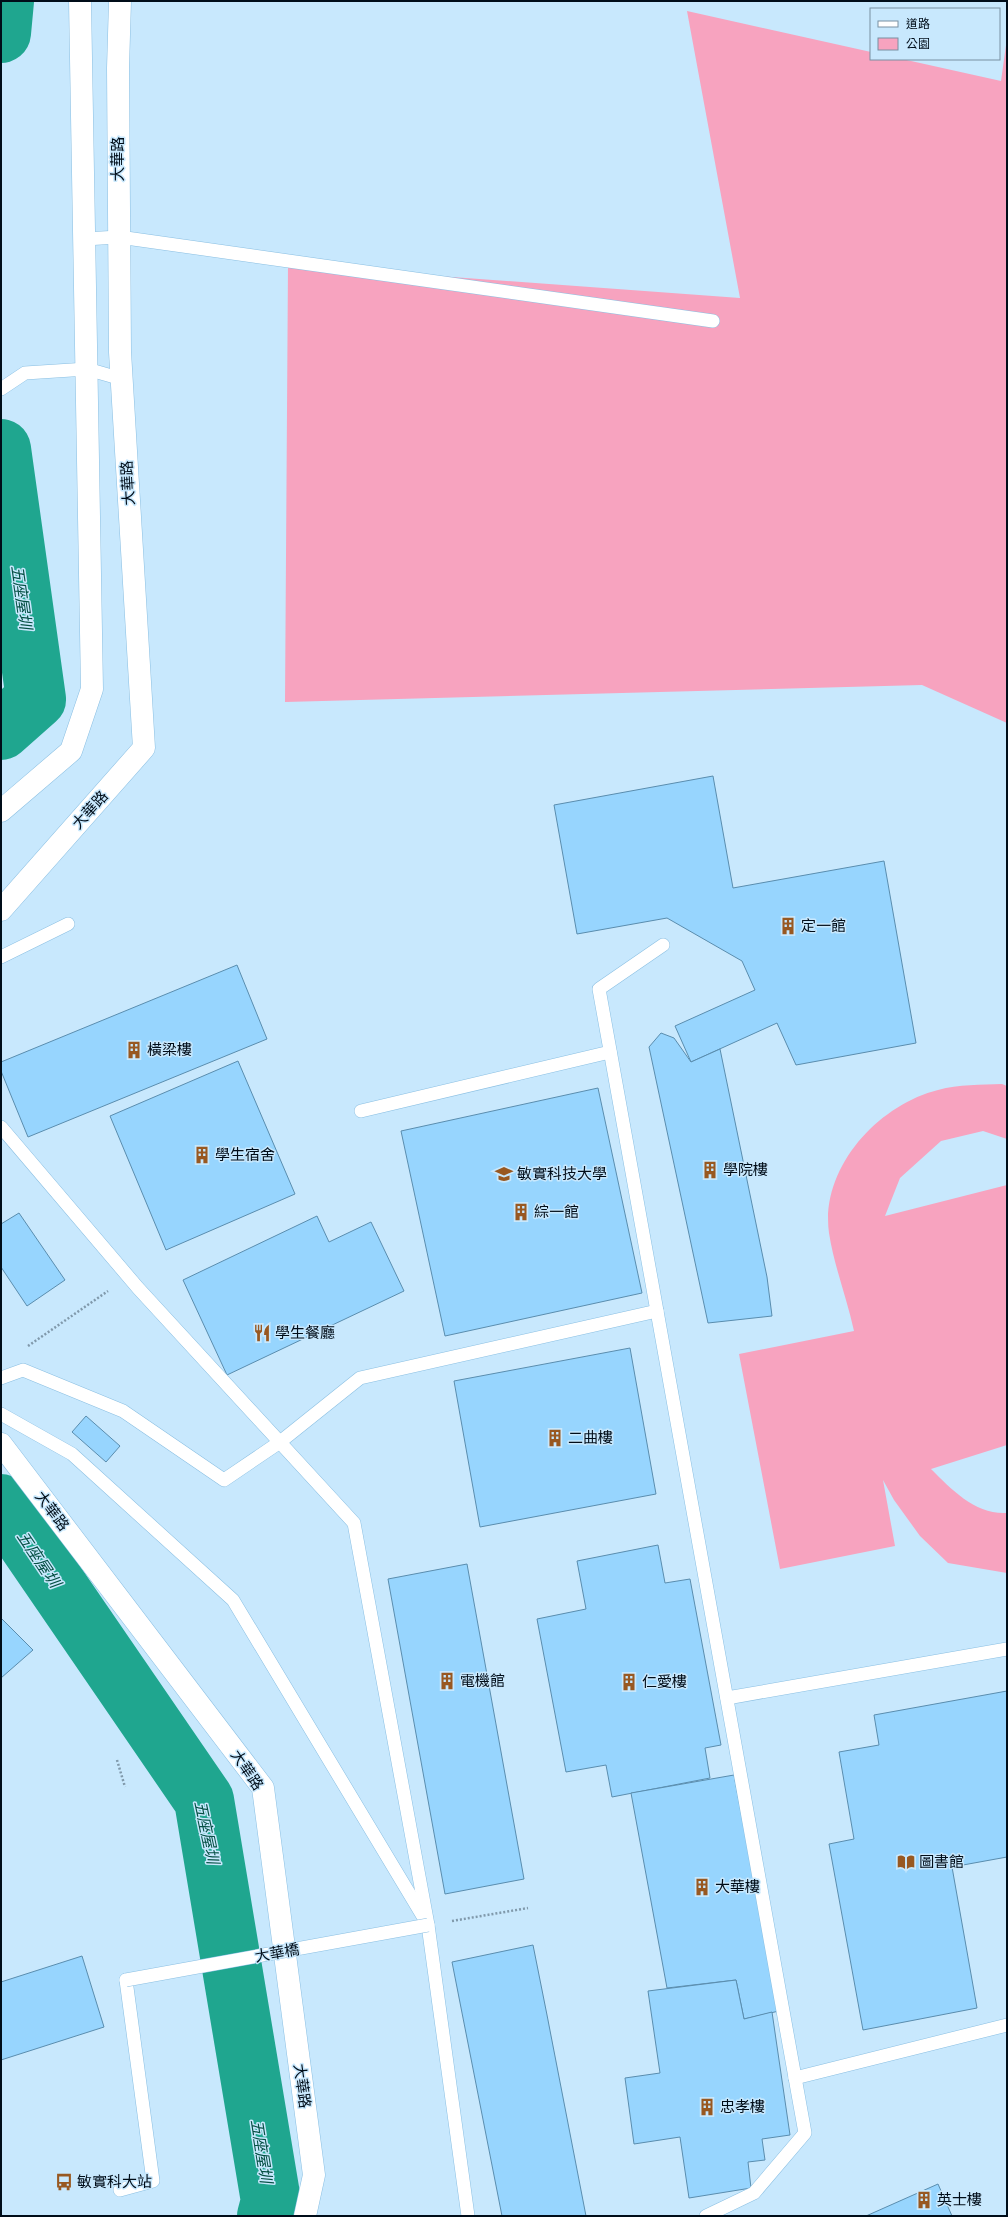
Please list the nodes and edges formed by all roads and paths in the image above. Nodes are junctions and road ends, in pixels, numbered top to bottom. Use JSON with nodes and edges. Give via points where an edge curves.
{"nodes":[{"id":1,"x":80,"y":1,"type":"edge"},
{"id":2,"x":120,"y":1,"type":"edge"},
{"id":3,"x":119,"y":237,"type":"junction"},
{"id":4,"x":84,"y":239,"type":"junction"},
{"id":5,"x":713,"y":321,"type":"dead end"},
{"id":6,"x":87,"y":369,"type":"junction"},
{"id":7,"x":122,"y":379,"type":"junction"},
{"id":8,"x":1,"y":389,"type":"edge"},
{"id":9,"x":1,"y":811,"type":"edge"},
{"id":10,"x":1,"y":910,"type":"edge"},
{"id":11,"x":68,"y":924,"type":"dead end"},
{"id":12,"x":663,"y":945,"type":"dead end"},
{"id":13,"x":1,"y":957,"type":"edge"},
{"id":14,"x":610,"y":1052,"type":"junction"},
{"id":15,"x":361,"y":1111,"type":"dead end"},
{"id":16,"x":1,"y":1127,"type":"edge"},
{"id":17,"x":129,"y":1278,"type":"junction"},
{"id":18,"x":657,"y":1311,"type":"junction"},
{"id":19,"x":26,"y":1347,"type":"dead end"},
{"id":20,"x":1,"y":1378,"type":"edge"},
{"id":21,"x":1,"y":1414,"type":"edge"},
{"id":22,"x":280,"y":1442,"type":"junction"},
{"id":23,"x":1,"y":1444,"type":"edge"},
{"id":24,"x":1007,"y":1649,"type":"edge"},
{"id":25,"x":726,"y":1698,"type":"junction"},
{"id":26,"x":117,"y":1760,"type":"dead end"},
{"id":27,"x":125,"y":1787,"type":"dead end"},
{"id":28,"x":528,"y":1908,"type":"dead end"},
{"id":29,"x":428,"y":1926,"type":"junction"},
{"id":30,"x":1007,"y":2025,"type":"edge"},
{"id":31,"x":795,"y":2078,"type":"junction"},
{"id":32,"x":120,"y":2190,"type":"dead end"},
{"id":33,"x":305,"y":2216,"type":"edge"},
{"id":34,"x":468,"y":2216,"type":"edge"},
{"id":35,"x":706,"y":2216,"type":"edge"}],
"edges":[{"from":1,"to":4,"type":"street"},
{"from":2,"to":3,"type":"street","name":"大華路"},
{"from":3,"to":4,"type":"lane"},
{"from":3,"to":5,"type":"lane"},
{"from":3,"to":7,"type":"street","name":"大華路"},
{"from":4,"to":6,"type":"street"},
{"from":6,"to":7,"type":"lane"},
{"from":6,"to":8,"type":"lane","via":[[25,373]]},
{"from":6,"to":9,"type":"street","via":[[92,690],[71,750]]},
{"from":7,"to":10,"type":"street","name":"大華路","via":[[144,748]]},
{"from":11,"to":13,"type":"lane"},
{"from":12,"to":14,"type":"lane","via":[[599,989]]},
{"from":14,"to":15,"type":"lane"},
{"from":14,"to":18,"type":"lane"},
{"from":16,"to":17,"type":"lane"},
{"from":17,"to":19,"type":"path"},
{"from":17,"to":22,"type":"lane"},
{"from":18,"to":22,"type":"lane","via":[[360,1378]]},
{"from":18,"to":25,"type":"lane"},
{"from":20,"to":22,"type":"lane","via":[[23,1370],[123,1411],[224,1480]]},
{"from":21,"to":29,"type":"lane","via":[[72,1454],[233,1600]]},
{"from":22,"to":29,"type":"lane","via":[[354,1523]]},
{"from":23,"to":33,"type":"street","name":"大華路","via":[[263,1788],[314,2175]]},
{"from":24,"to":25,"type":"lane"},
{"from":25,"to":31,"type":"lane"},
{"from":26,"to":27,"type":"path"},
{"from":28,"to":29,"type":"path"},
{"from":29,"to":32,"type":"lane","name":"大華橋","bridge":true,"via":[[126,1980],[153,2181]]},
{"from":29,"to":34,"type":"lane"},
{"from":30,"to":31,"type":"lane"},
{"from":31,"to":35,"type":"lane","via":[[805,2133],[754,2193]]}]}
